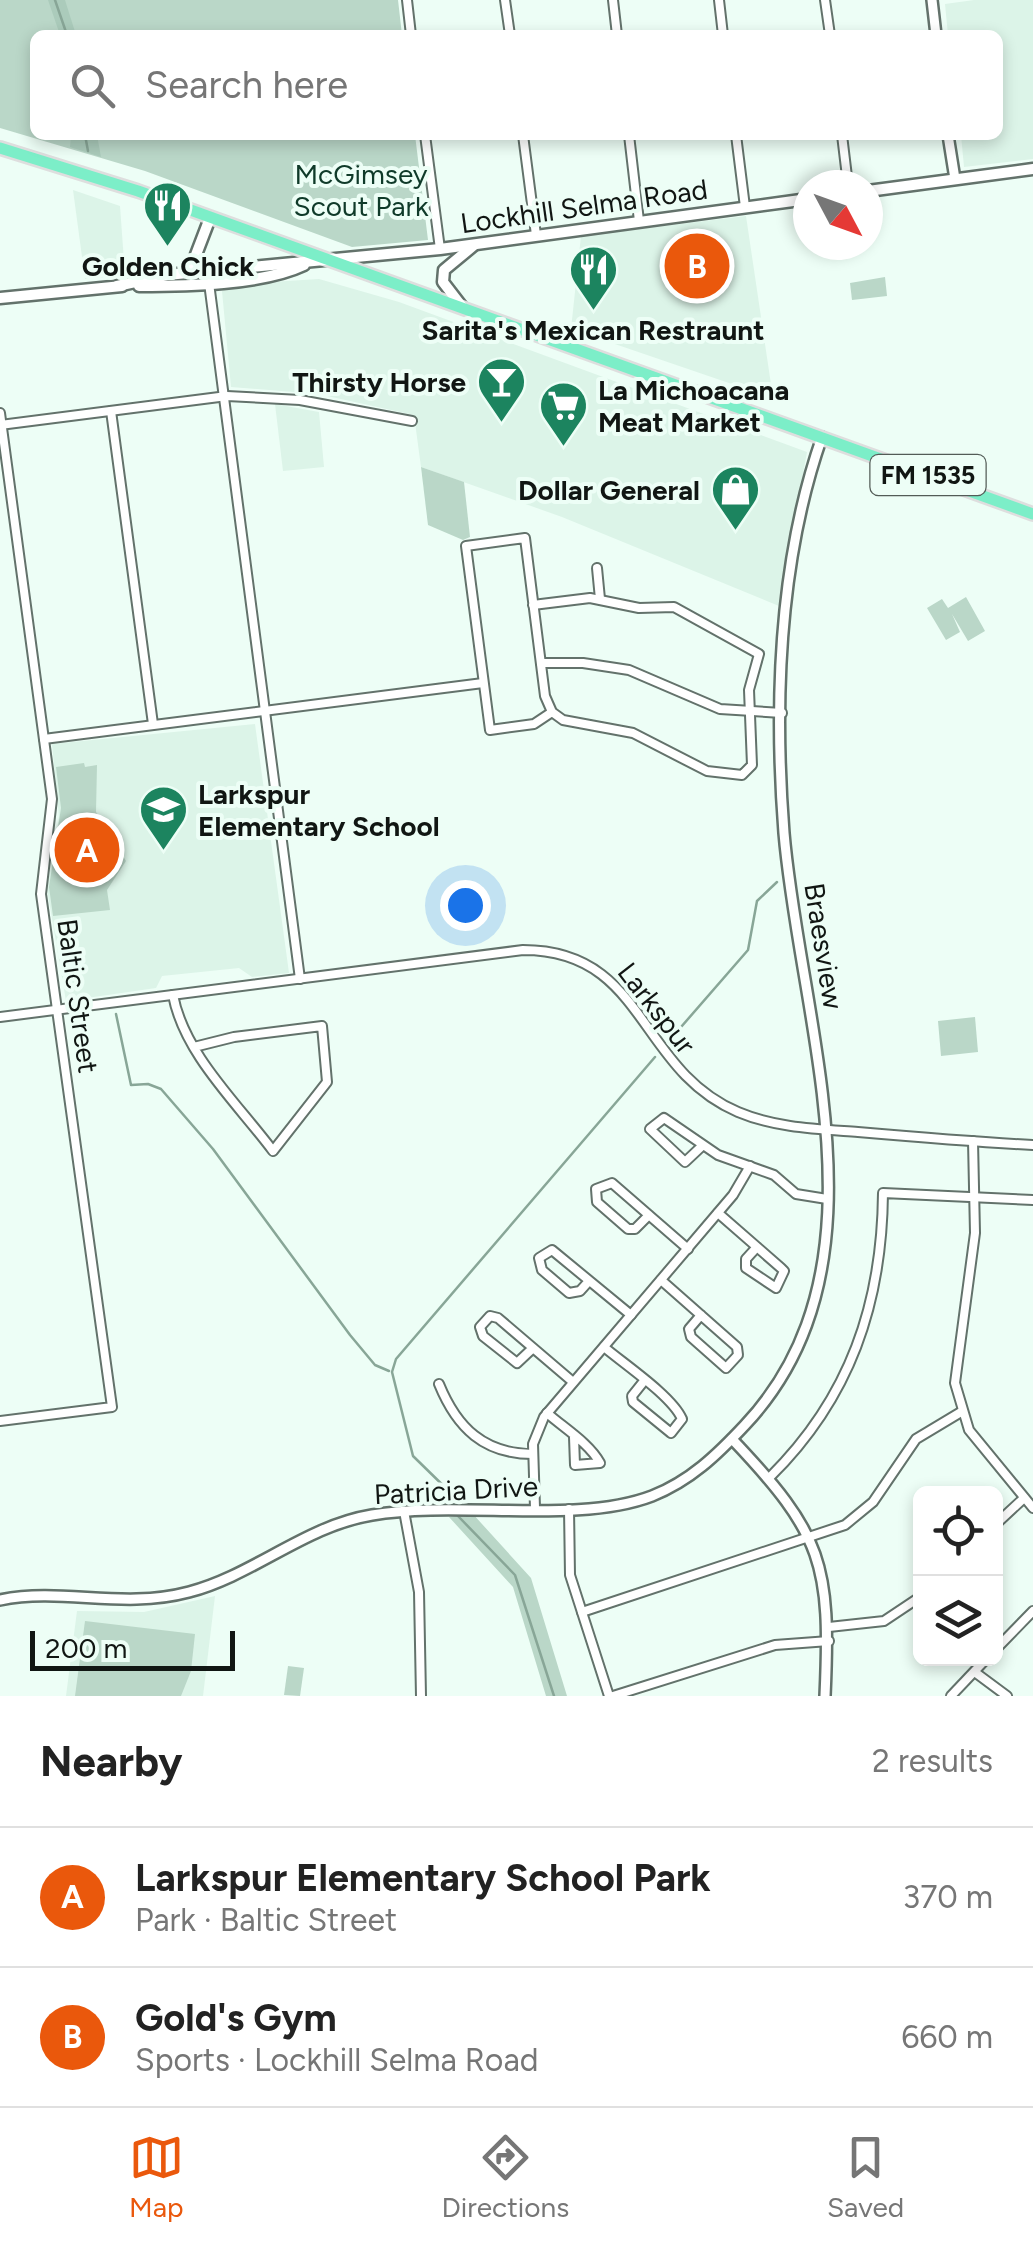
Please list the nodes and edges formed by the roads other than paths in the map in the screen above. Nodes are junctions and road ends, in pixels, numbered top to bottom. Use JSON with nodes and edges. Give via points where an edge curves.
{"nodes":[{"id":1,"x":407,"y":0,"type":"edge"},
{"id":2,"x":505,"y":0,"type":"edge"},
{"id":3,"x":613,"y":0,"type":"edge"},
{"id":4,"x":719,"y":0,"type":"edge"},
{"id":5,"x":826,"y":0,"type":"edge"},
{"id":6,"x":932,"y":0,"type":"edge"},
{"id":7,"x":411,"y":30,"type":"edge"},
{"id":8,"x":509,"y":30,"type":"edge"},
{"id":9,"x":616,"y":30,"type":"edge"},
{"id":10,"x":722,"y":30,"type":"edge"},
{"id":11,"x":829,"y":30,"type":"edge"},
{"id":12,"x":935,"y":30,"type":"edge"},
{"id":13,"x":425,"y":140,"type":"edge"},
{"id":14,"x":523,"y":140,"type":"edge"},
{"id":15,"x":630,"y":140,"type":"edge"},
{"id":16,"x":737,"y":140,"type":"edge"},
{"id":17,"x":843,"y":140,"type":"edge"},
{"id":18,"x":949,"y":140,"type":"edge"},
{"id":19,"x":0,"y":148,"type":"edge"},
{"id":20,"x":1033,"y":169,"type":"edge"},
{"id":21,"x":846,"y":170,"type":"edge"},
{"id":22,"x":955,"y":179,"type":"junction"},
{"id":23,"x":883,"y":189,"type":"edge"},
{"id":24,"x":793,"y":201,"type":"edge"},
{"id":25,"x":744,"y":207,"type":"junction"},
{"id":26,"x":210,"y":218,"type":"junction"},
{"id":27,"x":640,"y":221,"type":"junction"},
{"id":28,"x":536,"y":235,"type":"junction"},
{"id":29,"x":476,"y":244,"type":"junction"},
{"id":30,"x":440,"y":249,"type":"junction"},
{"id":31,"x":327,"y":262,"type":"junction"},
{"id":32,"x":305,"y":264,"type":"junction"},
{"id":33,"x":240,"y":267,"type":"junction"},
{"id":34,"x":189,"y":272,"type":"junction"},
{"id":35,"x":210,"y":283,"type":"junction"},
{"id":36,"x":117,"y":286,"type":"junction"},
{"id":37,"x":0,"y":298,"type":"edge"},
{"id":38,"x":467,"y":312,"type":"junction"},
{"id":39,"x":224,"y":396,"type":"junction"},
{"id":40,"x":111,"y":410,"type":"junction"},
{"id":41,"x":0,"y":413,"type":"edge"},
{"id":42,"x":412,"y":421,"type":"dead end"},
{"id":43,"x":1,"y":425,"type":"edge"},
{"id":44,"x":822,"y":438,"type":"junction"},
{"id":45,"x":1033,"y":514,"type":"edge"},
{"id":46,"x":597,"y":568,"type":"dead end"},
{"id":47,"x":600,"y":599,"type":"junction"},
{"id":48,"x":534,"y":605,"type":"junction"},
{"id":49,"x":541,"y":663,"type":"junction"},
{"id":50,"x":483,"y":683,"type":"junction"},
{"id":51,"x":265,"y":710,"type":"junction"},
{"id":52,"x":749,"y":710,"type":"junction"},
{"id":53,"x":552,"y":712,"type":"junction"},
{"id":54,"x":782,"y":713,"type":"junction"},
{"id":55,"x":153,"y":724,"type":"junction"},
{"id":56,"x":44,"y":739,"type":"junction"},
{"id":57,"x":300,"y":979,"type":"junction"},
{"id":58,"x":173,"y":995,"type":"junction"},
{"id":59,"x":58,"y":1010,"type":"junction"},
{"id":60,"x":0,"y":1017,"type":"edge"},
{"id":61,"x":194,"y":1047,"type":"junction"},
{"id":62,"x":823,"y":1129,"type":"junction"},
{"id":63,"x":973,"y":1142,"type":"junction"},
{"id":64,"x":702,"y":1146,"type":"junction"},
{"id":65,"x":1033,"y":1146,"type":"edge"},
{"id":66,"x":750,"y":1166,"type":"junction"},
{"id":67,"x":974,"y":1197,"type":"junction"},
{"id":68,"x":827,"y":1199,"type":"junction"},
{"id":69,"x":1033,"y":1200,"type":"edge"},
{"id":70,"x":718,"y":1213,"type":"junction"},
{"id":71,"x":649,"y":1215,"type":"junction"},
{"id":72,"x":757,"y":1247,"type":"junction"},
{"id":73,"x":688,"y":1249,"type":"junction"},
{"id":74,"x":661,"y":1280,"type":"junction"},
{"id":75,"x":590,"y":1281,"type":"junction"},
{"id":76,"x":630,"y":1316,"type":"junction"},
{"id":77,"x":702,"y":1316,"type":"junction"},
{"id":78,"x":604,"y":1347,"type":"junction"},
{"id":79,"x":533,"y":1348,"type":"junction"},
{"id":80,"x":644,"y":1380,"type":"junction"},
{"id":81,"x":573,"y":1382,"type":"junction"},
{"id":82,"x":439,"y":1384,"type":"dead end"},
{"id":83,"x":961,"y":1412,"type":"junction"},
{"id":84,"x":547,"y":1413,"type":"junction"},
{"id":85,"x":0,"y":1421,"type":"edge"},
{"id":86,"x":574,"y":1437,"type":"dead end"},
{"id":87,"x":732,"y":1439,"type":"junction"},
{"id":88,"x":533,"y":1454,"type":"junction"},
{"id":89,"x":770,"y":1477,"type":"junction"},
{"id":90,"x":1024,"y":1498,"type":"junction"},
{"id":91,"x":535,"y":1508,"type":"junction"},
{"id":92,"x":1033,"y":1508,"type":"edge"},
{"id":93,"x":569,"y":1509,"type":"junction"},
{"id":94,"x":404,"y":1511,"type":"junction"},
{"id":95,"x":1003,"y":1518,"type":"edge"},
{"id":96,"x":810,"y":1540,"type":"junction"},
{"id":97,"x":0,"y":1600,"type":"edge"},
{"id":98,"x":913,"y":1602,"type":"edge"},
{"id":99,"x":582,"y":1612,"type":"junction"},
{"id":100,"x":1033,"y":1612,"type":"edge"},
{"id":101,"x":829,"y":1626,"type":"junction"},
{"id":102,"x":829,"y":1640,"type":"junction"},
{"id":103,"x":1003,"y":1642,"type":"edge"},
{"id":104,"x":981,"y":1666,"type":"edge"},
{"id":105,"x":976,"y":1672,"type":"junction"},
{"id":106,"x":421,"y":1696,"type":"edge"},
{"id":107,"x":611,"y":1696,"type":"edge"},
{"id":108,"x":825,"y":1696,"type":"edge"},
{"id":109,"x":952,"y":1696,"type":"edge"},
{"id":110,"x":1007,"y":1696,"type":"edge"}],
"edges":[{"from":1,"to":7,"type":"street"},
{"from":2,"to":8,"type":"street"},
{"from":3,"to":9,"type":"street"},
{"from":4,"to":10,"type":"street"},
{"from":5,"to":11,"type":"street"},
{"from":6,"to":12,"type":"street"},
{"from":13,"to":30,"type":"street"},
{"from":14,"to":28,"type":"street"},
{"from":15,"to":27,"type":"street"},
{"from":16,"to":25,"type":"street"},
{"from":17,"to":21,"type":"street"},
{"from":18,"to":22,"type":"street"},
{"from":19,"to":26,"type":"main road"},
{"from":20,"to":22,"type":"main road"},
{"from":22,"to":23,"type":"main road"},
{"from":24,"to":25,"type":"main road","name":"Lockhill Selma Road"},
{"from":25,"to":27,"type":"main road","name":"Lockhill Selma Road"},
{"from":26,"to":31,"type":"main road","number":"FM 1535"},
{"from":26,"to":34,"type":"main road"},
{"from":27,"to":28,"type":"main road","name":"Lockhill Selma Road"},
{"from":28,"to":29,"type":"main road","name":"Lockhill Selma Road"},
{"from":29,"to":30,"type":"main road","name":"Lockhill Selma Road"},
{"from":29,"to":38,"type":"main road","via":[[450,260],[443,276]]},
{"from":30,"to":31,"type":"main road","name":"Lockhill Selma Road"},
{"from":31,"to":32,"type":"main road","name":"Lockhill Selma Road"},
{"from":31,"to":38,"type":"main road","number":"FM 1535"},
{"from":32,"to":33,"type":"main road","name":"Lockhill Selma Road"},
{"from":32,"to":35,"type":"main road","name":"Lockhill Selma Road"},
{"from":33,"to":34,"type":"main road","name":"Lockhill Selma Road"},
{"from":33,"to":35,"type":"main road"},
{"from":34,"to":36,"type":"main road","name":"Lockhill Selma Road"},
{"from":35,"to":36,"type":"main road","name":"Lockhill Selma Road"},
{"from":35,"to":39,"type":"street"},
{"from":36,"to":37,"type":"main road","name":"Lockhill Selma Road"},
{"from":38,"to":44,"type":"main road","number":"FM 1535"},
{"from":39,"to":40,"type":"street"},
{"from":39,"to":42,"type":"street","via":[[300,400]]},
{"from":39,"to":51,"type":"street"},
{"from":40,"to":43,"type":"street"},
{"from":40,"to":55,"type":"street"},
{"from":41,"to":43,"type":"street","name":"Baltic Street"},
{"from":43,"to":56,"type":"street","name":"Baltic Street"},
{"from":44,"to":45,"type":"main road","number":"FM 1535"},
{"from":44,"to":54,"type":"street","name":"Braesview","via":[[794,554]]},
{"from":46,"to":47,"type":"street"},
{"from":47,"to":48,"type":"street"},
{"from":47,"to":52,"type":"street","via":[[684,610],[759,654]]},
{"from":48,"to":49,"type":"street"},
{"from":48,"to":50,"type":"street","via":[[525,538],[466,546]]},
{"from":49,"to":52,"type":"street","via":[[629,670],[715,708]]},
{"from":49,"to":53,"type":"street"},
{"from":50,"to":51,"type":"street"},
{"from":50,"to":53,"type":"street","via":[[490,730],[534,724]]},
{"from":51,"to":55,"type":"street"},
{"from":51,"to":57,"type":"street"},
{"from":52,"to":53,"type":"street","via":[[750,770],[742,775],[714,773],[633,733]]},
{"from":52,"to":54,"type":"street"},
{"from":54,"to":62,"type":"street","name":"Braesview","via":[[784,836]]},
{"from":55,"to":56,"type":"street"},
{"from":56,"to":59,"type":"street","name":"Baltic Street","via":[[52,810],[41,894]]},
{"from":57,"to":58,"type":"street","name":"Larkspur"},
{"from":57,"to":62,"type":"street","name":"Larkspur","via":[[523,950],[562,953],[618,986],[662,1053],[704,1093],[756,1119]]},
{"from":58,"to":59,"type":"street","name":"Larkspur"},
{"from":58,"to":61,"type":"street"},
{"from":59,"to":60,"type":"street","name":"Larkspur"},
{"from":59,"to":85,"type":"street","name":"Baltic Street","via":[[112,1406]]},
{"from":61,"to":61,"type":"street","via":[[322,1026],[325,1088],[273,1151]]},
{"from":62,"to":63,"type":"street","name":"Larkspur"},
{"from":62,"to":68,"type":"street","name":"Braesview"},
{"from":63,"to":65,"type":"street","name":"Larkspur"},
{"from":63,"to":67,"type":"street"},
{"from":64,"to":64,"type":"street","via":[[664,1118],[650,1128],[685,1162]]},
{"from":64,"to":66,"type":"street"},
{"from":66,"to":68,"type":"street","via":[[801,1196]]},
{"from":66,"to":70,"type":"street"},
{"from":67,"to":69,"type":"street"},
{"from":67,"to":83,"type":"street","via":[[972,1274],[954,1370]]},
{"from":67,"to":89,"type":"street","via":[[883,1193],[879,1270],[861,1342],[827,1409]]},
{"from":68,"to":87,"type":"street","name":"Braesview","via":[[824,1268],[808,1327],[780,1381]]},
{"from":70,"to":72,"type":"street"},
{"from":70,"to":73,"type":"street"},
{"from":71,"to":71,"type":"street","via":[[612,1183],[596,1190],[597,1202],[628,1229]]},
{"from":71,"to":73,"type":"street"},
{"from":72,"to":72,"type":"street","via":[[784,1270],[776,1288],[746,1268]]},
{"from":73,"to":74,"type":"street"},
{"from":74,"to":76,"type":"street"},
{"from":74,"to":77,"type":"street"},
{"from":75,"to":75,"type":"street","via":[[552,1250],[539,1258],[538,1266],[569,1293]]},
{"from":75,"to":76,"type":"street"},
{"from":76,"to":78,"type":"street"},
{"from":77,"to":77,"type":"street","via":[[739,1352],[726,1368],[690,1337]]},
{"from":78,"to":80,"type":"street"},
{"from":78,"to":81,"type":"street"},
{"from":79,"to":79,"type":"street","via":[[517,1363],[480,1327],[494,1316]]},
{"from":79,"to":81,"type":"street"},
{"from":80,"to":80,"type":"street","via":[[633,1402],[671,1433],[682,1416]]},
{"from":81,"to":84,"type":"street"},
{"from":82,"to":88,"type":"street","via":[[454,1415],[494,1450]]},
{"from":83,"to":90,"type":"street","via":[[976,1441]]},
{"from":83,"to":96,"type":"street","via":[[916,1439],[866,1510]]},
{"from":84,"to":86,"type":"street"},
{"from":84,"to":88,"type":"street"},
{"from":87,"to":89,"type":"street"},
{"from":87,"to":93,"type":"street","name":"Patricia Drive","via":[[689,1477],[651,1496]]},
{"from":88,"to":91,"type":"street"},
{"from":89,"to":96,"type":"street"},
{"from":90,"to":92,"type":"street"},
{"from":90,"to":95,"type":"street"},
{"from":91,"to":93,"type":"street","name":"Patricia Drive"},
{"from":91,"to":94,"type":"street","name":"Patricia Drive"},
{"from":93,"to":99,"type":"street","via":[[570,1570]]},
{"from":94,"to":97,"type":"street","name":"Patricia Drive","via":[[337,1524],[220,1582],[168,1597]]},
{"from":94,"to":106,"type":"street","via":[[420,1592]]},
{"from":96,"to":99,"type":"street"},
{"from":96,"to":101,"type":"street"},
{"from":98,"to":101,"type":"street","via":[[884,1622]]},
{"from":99,"to":107,"type":"street"},
{"from":100,"to":103,"type":"street"},
{"from":101,"to":102,"type":"street"},
{"from":102,"to":107,"type":"street","via":[[756,1650]]},
{"from":102,"to":108,"type":"street"},
{"from":104,"to":105,"type":"street"},
{"from":105,"to":109,"type":"street"},
{"from":105,"to":110,"type":"street"}]}
